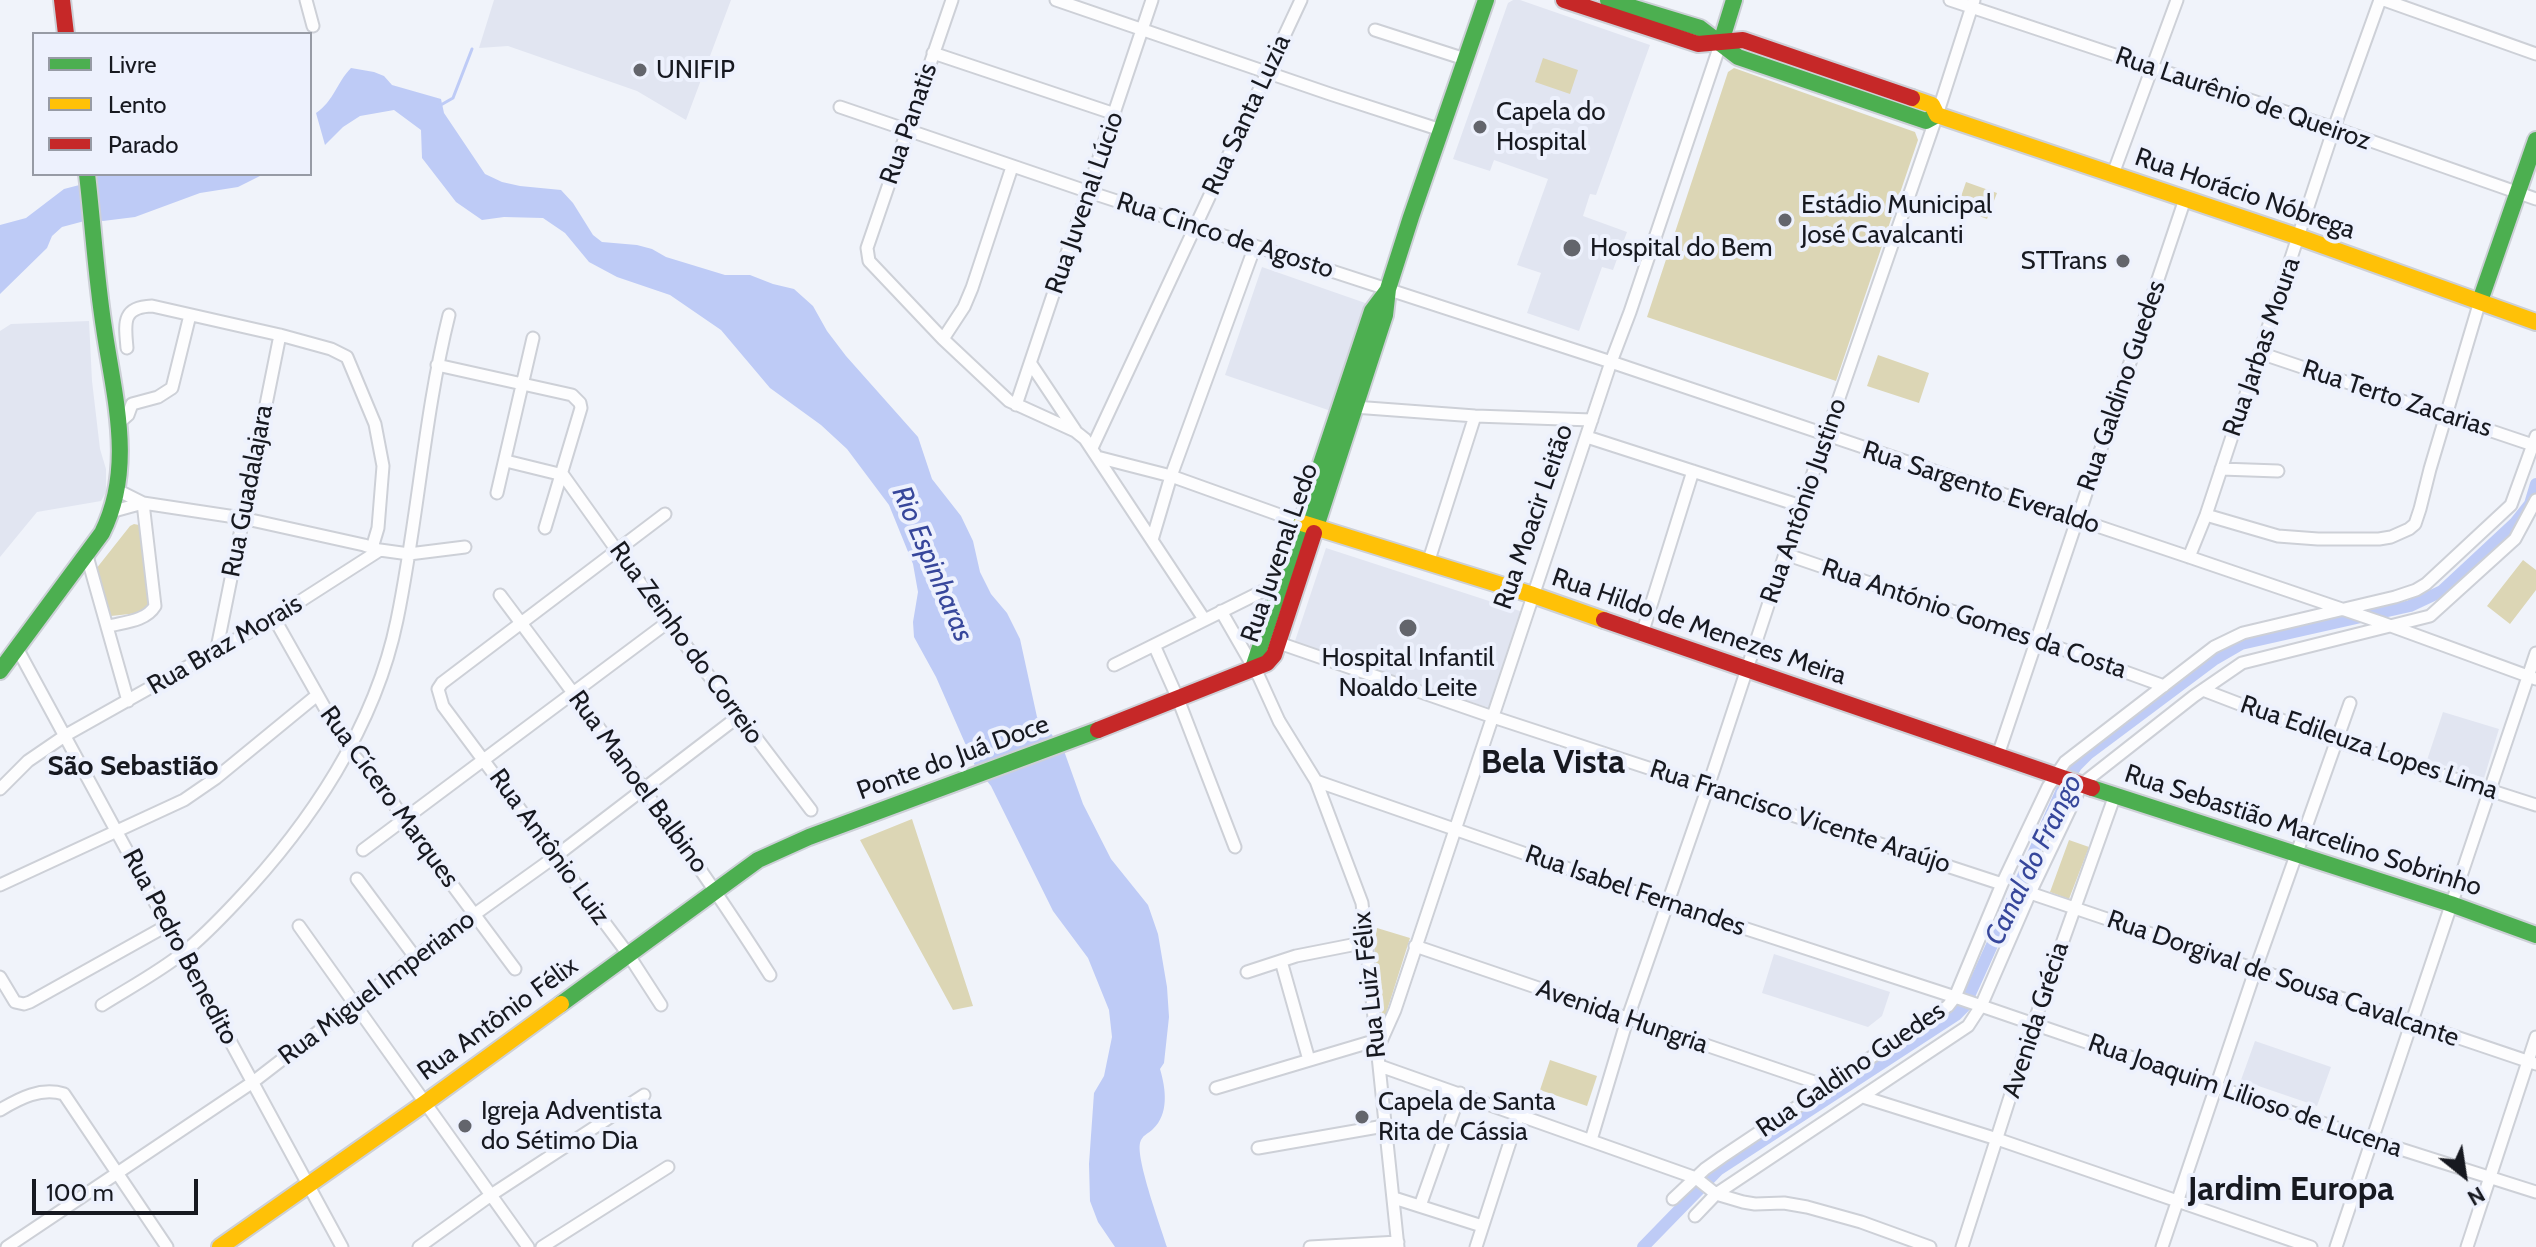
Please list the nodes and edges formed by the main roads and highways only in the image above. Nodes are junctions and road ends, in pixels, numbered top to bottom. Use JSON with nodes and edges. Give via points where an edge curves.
{"nodes":[{"id":1,"x":62,"y":0,"type":"edge"},
{"id":2,"x":70,"y":0,"type":"edge"},
{"id":3,"x":1486,"y":0,"type":"edge"},
{"id":4,"x":1564,"y":0,"type":"edge"},
{"id":5,"x":1610,"y":0,"type":"edge"},
{"id":6,"x":1734,"y":0,"type":"edge"},
{"id":7,"x":66,"y":32,"type":"edge"},
{"id":8,"x":74,"y":32,"type":"edge"},
{"id":9,"x":1721,"y":42,"type":"junction"},
{"id":10,"x":2536,"y":140,"type":"edge"},
{"id":11,"x":87,"y":176,"type":"edge"},
{"id":12,"x":1388,"y":289,"type":"junction"},
{"id":13,"x":2480,"y":301,"type":"junction"},
{"id":14,"x":2536,"y":322,"type":"edge"},
{"id":15,"x":114,"y":410,"type":"junction"},
{"id":16,"x":120,"y":473,"type":"junction"},
{"id":17,"x":1309,"y":526,"type":"junction"},
{"id":18,"x":1253,"y":668,"type":"junction"},
{"id":19,"x":0,"y":671,"type":"edge"},
{"id":20,"x":2055,"y":776,"type":"joint"},
{"id":21,"x":809,"y":837,"type":"joint"},
{"id":22,"x":2536,"y":935,"type":"edge"},
{"id":23,"x":220,"y":1247,"type":"edge"}],
"edges":[{"from":1,"to":7,"type":"main road"},
{"from":2,"to":8,"type":"main road"},
{"from":3,"to":12,"type":"main road","name":"Rua Juvenal Ledo"},
{"from":4,"to":9,"type":"main road","name":"Rua Horácio Nóbrega","via":[[1698,44]]},
{"from":5,"to":9,"type":"main road","name":"Rua Horácio Nóbrega","via":[[1700,28]]},
{"from":6,"to":9,"type":"main road","name":"Rua Moacir Leitão"},
{"from":9,"to":13,"type":"main road","name":"Rua Horácio Nóbrega","via":[[1738,57],[1926,121],[1937,115]]},
{"from":10,"to":13,"type":"main road"},
{"from":11,"to":15,"type":"main road","via":[[103,322],[101,348]]},
{"from":12,"to":17,"type":"main road","name":"Rua Juvenal Ledo","via":[[1385,315]]},
{"from":12,"to":17,"type":"main road","name":"Rua Juvenal Ledo","via":[[1372,311]]},
{"from":13,"to":14,"type":"main road","name":"Rua Horácio Nóbrega"},
{"from":15,"to":16,"type":"main road"},
{"from":15,"to":16,"type":"main road"},
{"from":16,"to":19,"type":"main road","via":[[114,511],[87,556]]},
{"from":17,"to":18,"type":"main road","name":"Rua Juvenal Ledo","via":[[1281,582]]},
{"from":17,"to":18,"type":"main road","name":"Rua Juvenal Ledo","via":[[1279,643],[1267,663]]},
{"from":17,"to":20,"type":"main road","name":"Rua Hildo de Menezes Meira","via":[[1533,595]]},
{"from":18,"to":21,"type":"main road","name":"Ponte do Juá Doce"},
{"from":20,"to":22,"type":"main road","name":"Rua Sebastião Marcelino Sobrinho"},
{"from":21,"to":23,"type":"main road","name":"Rua Antônio Félix","via":[[758,860]]}]}
